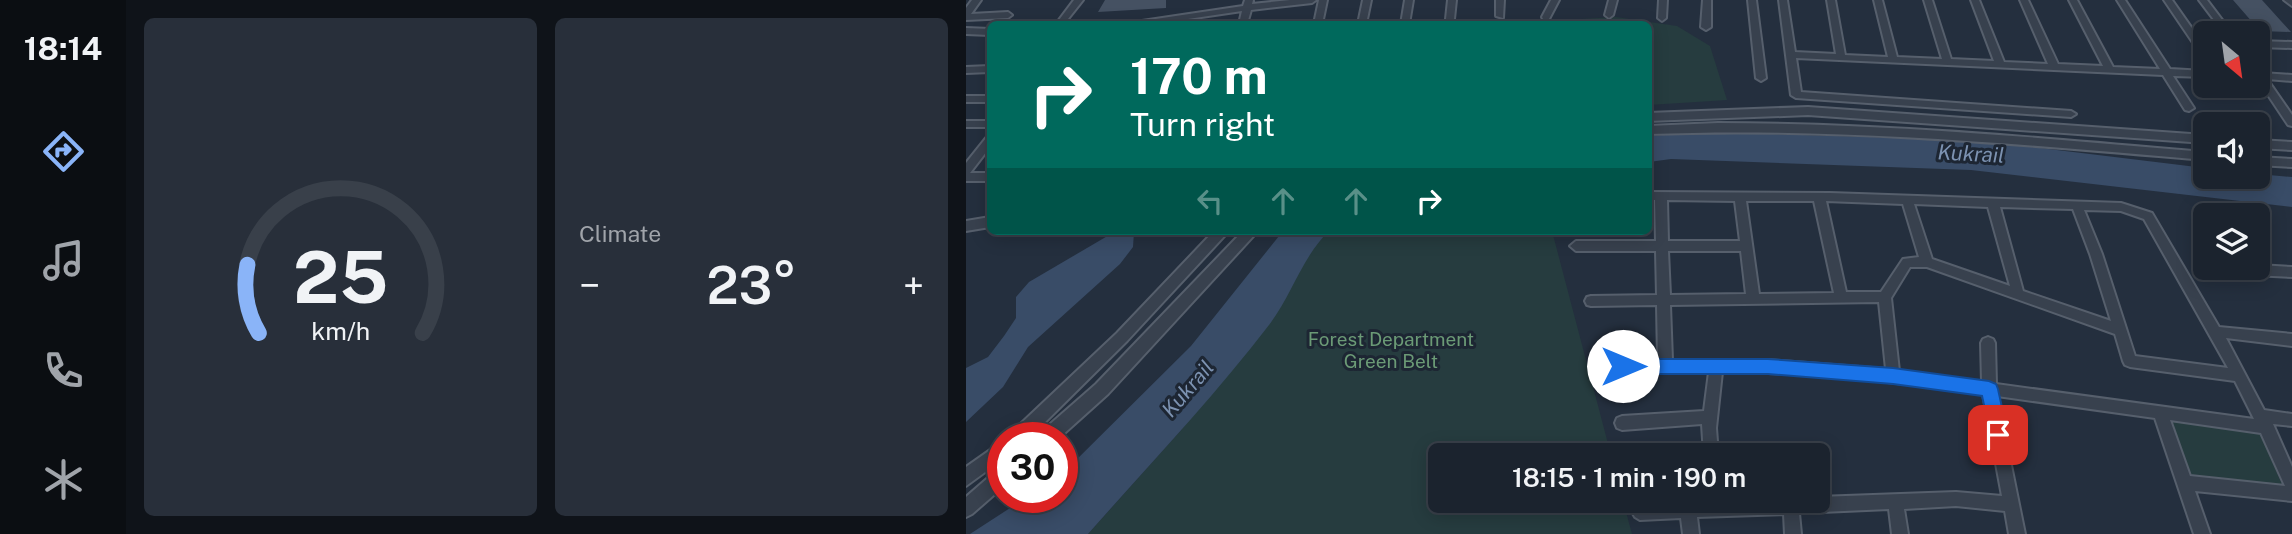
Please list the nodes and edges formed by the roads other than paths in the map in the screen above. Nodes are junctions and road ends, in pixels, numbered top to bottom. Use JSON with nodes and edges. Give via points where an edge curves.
{"nodes":[{"id":1,"x":976,"y":0,"type":"edge"},
{"id":2,"x":1079,"y":0,"type":"edge"},
{"id":3,"x":1312,"y":0,"type":"edge"},
{"id":4,"x":1323,"y":0,"type":"edge"},
{"id":5,"x":1367,"y":0,"type":"edge"},
{"id":6,"x":1409,"y":0,"type":"edge"},
{"id":7,"x":1452,"y":0,"type":"edge"},
{"id":8,"x":1500,"y":0,"type":"edge"},
{"id":9,"x":1555,"y":0,"type":"edge"},
{"id":10,"x":1613,"y":0,"type":"edge"},
{"id":11,"x":1664,"y":0,"type":"edge"},
{"id":12,"x":1707,"y":0,"type":"edge"},
{"id":13,"x":1752,"y":0,"type":"edge"},
{"id":14,"x":1783,"y":0,"type":"edge"},
{"id":15,"x":1831,"y":0,"type":"edge"},
{"id":16,"x":1878,"y":0,"type":"edge"},
{"id":17,"x":1928,"y":0,"type":"edge"},
{"id":18,"x":1975,"y":0,"type":"edge"},
{"id":19,"x":2024,"y":0,"type":"edge"},
{"id":20,"x":2073,"y":0,"type":"edge"},
{"id":21,"x":2121,"y":0,"type":"edge"},
{"id":22,"x":2168,"y":0,"type":"edge"},
{"id":23,"x":2203,"y":0,"type":"edge"},
{"id":24,"x":1249,"y":3,"type":"edge"},
{"id":25,"x":1008,"y":15,"type":"dead end"},
{"id":26,"x":1609,"y":15,"type":"dead end"},
{"id":27,"x":966,"y":16,"type":"edge"},
{"id":28,"x":1500,"y":16,"type":"dead end"},
{"id":29,"x":1546,"y":17,"type":"dead end"},
{"id":30,"x":1662,"y":18,"type":"dead end"},
{"id":31,"x":1450,"y":19,"type":"dead end"},
{"id":32,"x":1062,"y":21,"type":"edge"},
{"id":33,"x":1157,"y":21,"type":"edge"},
{"id":34,"x":1243,"y":21,"type":"edge"},
{"id":35,"x":1319,"y":21,"type":"edge"},
{"id":36,"x":1363,"y":21,"type":"edge"},
{"id":37,"x":1406,"y":21,"type":"edge"},
{"id":38,"x":2219,"y":21,"type":"edge"},
{"id":39,"x":1706,"y":27,"type":"dead end"},
{"id":40,"x":966,"y":31,"type":"edge"},
{"id":41,"x":987,"y":32,"type":"edge"},
{"id":42,"x":2193,"y":36,"type":"edge"},
{"id":43,"x":2270,"y":44,"type":"edge"},
{"id":44,"x":2292,"y":45,"type":"edge"},
{"id":45,"x":1791,"y":55,"type":"junction"},
{"id":46,"x":1841,"y":57,"type":"junction"},
{"id":47,"x":1892,"y":59,"type":"junction"},
{"id":48,"x":1947,"y":61,"type":"junction"},
{"id":49,"x":2000,"y":64,"type":"junction"},
{"id":50,"x":2054,"y":66,"type":"junction"},
{"id":51,"x":987,"y":69,"type":"edge"},
{"id":52,"x":2109,"y":69,"type":"junction"},
{"id":53,"x":966,"y":70,"type":"edge"},
{"id":54,"x":2164,"y":71,"type":"junction"},
{"id":55,"x":2193,"y":73,"type":"edge"},
{"id":56,"x":2270,"y":76,"type":"edge"},
{"id":57,"x":1761,"y":78,"type":"dead end"},
{"id":58,"x":2292,"y":78,"type":"edge"},
{"id":59,"x":2270,"y":92,"type":"edge"},
{"id":60,"x":966,"y":99,"type":"edge"},
{"id":61,"x":987,"y":99,"type":"edge"},
{"id":62,"x":2189,"y":108,"type":"dead end"},
{"id":63,"x":2071,"y":114,"type":"dead end"},
{"id":64,"x":1652,"y":117,"type":"edge"},
{"id":65,"x":2292,"y":123,"type":"edge"},
{"id":66,"x":966,"y":124,"type":"edge"},
{"id":67,"x":987,"y":124,"type":"edge"},
{"id":68,"x":1652,"y":130,"type":"edge"},
{"id":69,"x":2193,"y":138,"type":"edge"},
{"id":70,"x":987,"y":144,"type":"edge"},
{"id":71,"x":2270,"y":145,"type":"edge"},
{"id":72,"x":2292,"y":146,"type":"edge"},
{"id":73,"x":966,"y":150,"type":"edge"},
{"id":74,"x":982,"y":150,"type":"junction"},
{"id":75,"x":2193,"y":155,"type":"edge"},
{"id":76,"x":2270,"y":162,"type":"edge"},
{"id":77,"x":2292,"y":163,"type":"edge"},
{"id":78,"x":966,"y":171,"type":"edge"},
{"id":79,"x":966,"y":177,"type":"edge"},
{"id":80,"x":987,"y":177,"type":"edge"},
{"id":81,"x":1655,"y":196,"type":"edge"},
{"id":82,"x":1740,"y":196,"type":"junction"},
{"id":83,"x":1819,"y":197,"type":"junction"},
{"id":84,"x":1907,"y":200,"type":"junction"},
{"id":85,"x":1993,"y":203,"type":"junction"},
{"id":86,"x":2077,"y":206,"type":"junction"},
{"id":87,"x":987,"y":222,"type":"edge"},
{"id":88,"x":966,"y":226,"type":"edge"},
{"id":89,"x":1218,"y":235,"type":"edge"},
{"id":90,"x":1247,"y":235,"type":"edge"},
{"id":91,"x":1576,"y":246,"type":"dead end"},
{"id":92,"x":1662,"y":246,"type":"junction"},
{"id":93,"x":1746,"y":246,"type":"junction"},
{"id":94,"x":1927,"y":262,"type":"junction"},
{"id":95,"x":2270,"y":271,"type":"edge"},
{"id":96,"x":2292,"y":272,"type":"edge"},
{"id":97,"x":2018,"y":294,"type":"junction"},
{"id":98,"x":1885,"y":297,"type":"junction"},
{"id":99,"x":1842,"y":298,"type":"junction"},
{"id":100,"x":1753,"y":299,"type":"junction"},
{"id":101,"x":1663,"y":300,"type":"junction"},
{"id":102,"x":1591,"y":301,"type":"dead end"},
{"id":103,"x":2120,"y":330,"type":"junction"},
{"id":104,"x":2218,"y":332,"type":"junction"},
{"id":105,"x":2292,"y":340,"type":"edge"},
{"id":106,"x":1988,"y":343,"type":"dead end"},
{"id":107,"x":1602,"y":366,"type":"dead end"},
{"id":108,"x":1665,"y":366,"type":"junction"},
{"id":109,"x":1716,"y":366,"type":"junction"},
{"id":110,"x":1893,"y":376,"type":"junction"},
{"id":111,"x":2241,"y":376,"type":"junction"},
{"id":112,"x":1989,"y":389,"type":"junction"},
{"id":113,"x":2160,"y":412,"type":"junction"},
{"id":114,"x":1711,"y":417,"type":"junction"},
{"id":115,"x":2292,"y":421,"type":"edge"},
{"id":116,"x":1034,"y":422,"type":"edge"},
{"id":117,"x":1064,"y":422,"type":"edge"},
{"id":118,"x":2264,"y":422,"type":"junction"},
{"id":119,"x":1622,"y":423,"type":"dead end"},
{"id":120,"x":1711,"y":443,"type":"edge"},
{"id":121,"x":987,"y":462,"type":"edge"},
{"id":122,"x":966,"y":478,"type":"edge"},
{"id":123,"x":2184,"y":483,"type":"junction"},
{"id":124,"x":2292,"y":484,"type":"edge"},
{"id":125,"x":987,"y":490,"type":"edge"},
{"id":126,"x":2292,"y":495,"type":"edge"},
{"id":127,"x":1895,"y":501,"type":"junction"},
{"id":128,"x":1830,"y":504,"type":"edge"},
{"id":129,"x":2012,"y":504,"type":"junction"},
{"id":130,"x":966,"y":508,"type":"edge"},
{"id":131,"x":1688,"y":513,"type":"edge"},
{"id":132,"x":1792,"y":513,"type":"edge"},
{"id":133,"x":1691,"y":534,"type":"edge"},
{"id":134,"x":1793,"y":534,"type":"edge"},
{"id":135,"x":1900,"y":534,"type":"edge"},
{"id":136,"x":2017,"y":534,"type":"edge"},
{"id":137,"x":2202,"y":534,"type":"edge"}],
"edges":[{"from":1,"to":27,"type":"street"},
{"from":2,"to":32,"type":"street"},
{"from":3,"to":24,"type":"street"},
{"from":4,"to":35,"type":"street"},
{"from":5,"to":36,"type":"street"},
{"from":6,"to":37,"type":"street"},
{"from":7,"to":31,"type":"street"},
{"from":8,"to":28,"type":"street"},
{"from":9,"to":29,"type":"street"},
{"from":10,"to":26,"type":"street"},
{"from":11,"to":30,"type":"street"},
{"from":12,"to":39,"type":"street"},
{"from":13,"to":57,"type":"street"},
{"from":14,"to":45,"type":"street"},
{"from":15,"to":46,"type":"street"},
{"from":16,"to":47,"type":"street"},
{"from":17,"to":48,"type":"street"},
{"from":18,"to":49,"type":"street"},
{"from":19,"to":50,"type":"street"},
{"from":20,"to":52,"type":"street"},
{"from":21,"to":54,"type":"street"},
{"from":22,"to":42,"type":"street"},
{"from":23,"to":38,"type":"street"},
{"from":24,"to":33,"type":"street"},
{"from":24,"to":34,"type":"street"},
{"from":25,"to":27,"type":"street"},
{"from":40,"to":41,"type":"street"},
{"from":43,"to":44,"type":"street"},
{"from":45,"to":46,"type":"street"},
{"from":45,"to":63,"type":"street","via":[[1796,95]]},
{"from":46,"to":47,"type":"street"},
{"from":47,"to":48,"type":"street"},
{"from":48,"to":49,"type":"street"},
{"from":49,"to":50,"type":"street"},
{"from":50,"to":52,"type":"street"},
{"from":51,"to":53,"type":"street"},
{"from":52,"to":54,"type":"street"},
{"from":54,"to":55,"type":"street"},
{"from":54,"to":62,"type":"street"},
{"from":56,"to":58,"type":"street"},
{"from":59,"to":65,"type":"street"},
{"from":60,"to":61,"type":"street"},
{"from":64,"to":69,"type":"street","via":[[1808,111]]},
{"from":66,"to":67,"type":"street"},
{"from":68,"to":75,"type":"street","via":[[1720,126],[1944,133]]},
{"from":70,"to":74,"type":"street"},
{"from":71,"to":72,"type":"street"},
{"from":73,"to":74,"type":"street"},
{"from":74,"to":78,"type":"street"},
{"from":76,"to":77,"type":"street"},
{"from":79,"to":80,"type":"street"},
{"from":81,"to":82,"type":"street"},
{"from":81,"to":92,"type":"street"},
{"from":82,"to":83,"type":"street"},
{"from":82,"to":93,"type":"street"},
{"from":83,"to":84,"type":"street"},
{"from":83,"to":99,"type":"street"},
{"from":84,"to":85,"type":"street"},
{"from":84,"to":94,"type":"street"},
{"from":85,"to":86,"type":"street"},
{"from":85,"to":97,"type":"street"},
{"from":86,"to":103,"type":"street"},
{"from":86,"to":104,"type":"street","via":[[2120,207],[2148,216]]},
{"from":87,"to":88,"type":"street"},
{"from":89,"to":116,"type":"street"},
{"from":90,"to":117,"type":"street","via":[[1102,389]]},
{"from":91,"to":92,"type":"street"},
{"from":92,"to":93,"type":"street"},
{"from":92,"to":101,"type":"street"},
{"from":93,"to":100,"type":"street"},
{"from":94,"to":97,"type":"street"},
{"from":94,"to":98,"type":"street","via":[[1907,262]]},
{"from":95,"to":96,"type":"street"},
{"from":97,"to":103,"type":"street"},
{"from":98,"to":99,"type":"street"},
{"from":98,"to":110,"type":"street"},
{"from":99,"to":100,"type":"street"},
{"from":100,"to":101,"type":"street"},
{"from":101,"to":102,"type":"street"},
{"from":101,"to":108,"type":"street"},
{"from":103,"to":111,"type":"street","via":[[2130,361]]},
{"from":104,"to":105,"type":"street"},
{"from":104,"to":111,"type":"street"},
{"from":106,"to":112,"type":"street"},
{"from":107,"to":108,"type":"street"},
{"from":108,"to":109,"type":"street"},
{"from":109,"to":110,"type":"street"},
{"from":109,"to":114,"type":"street"},
{"from":110,"to":112,"type":"street"},
{"from":111,"to":118,"type":"street"},
{"from":112,"to":113,"type":"street"},
{"from":112,"to":129,"type":"street"},
{"from":113,"to":118,"type":"street"},
{"from":113,"to":123,"type":"street"},
{"from":114,"to":119,"type":"street"},
{"from":114,"to":120,"type":"street"},
{"from":115,"to":118,"type":"street"},
{"from":118,"to":124,"type":"street"},
{"from":121,"to":122,"type":"street"},
{"from":123,"to":126,"type":"street"},
{"from":123,"to":137,"type":"street"},
{"from":125,"to":130,"type":"street"},
{"from":127,"to":128,"type":"street"},
{"from":127,"to":129,"type":"street","via":[[1956,499]]},
{"from":127,"to":135,"type":"street"},
{"from":129,"to":136,"type":"street"},
{"from":131,"to":133,"type":"street"},
{"from":132,"to":134,"type":"street"}]}
